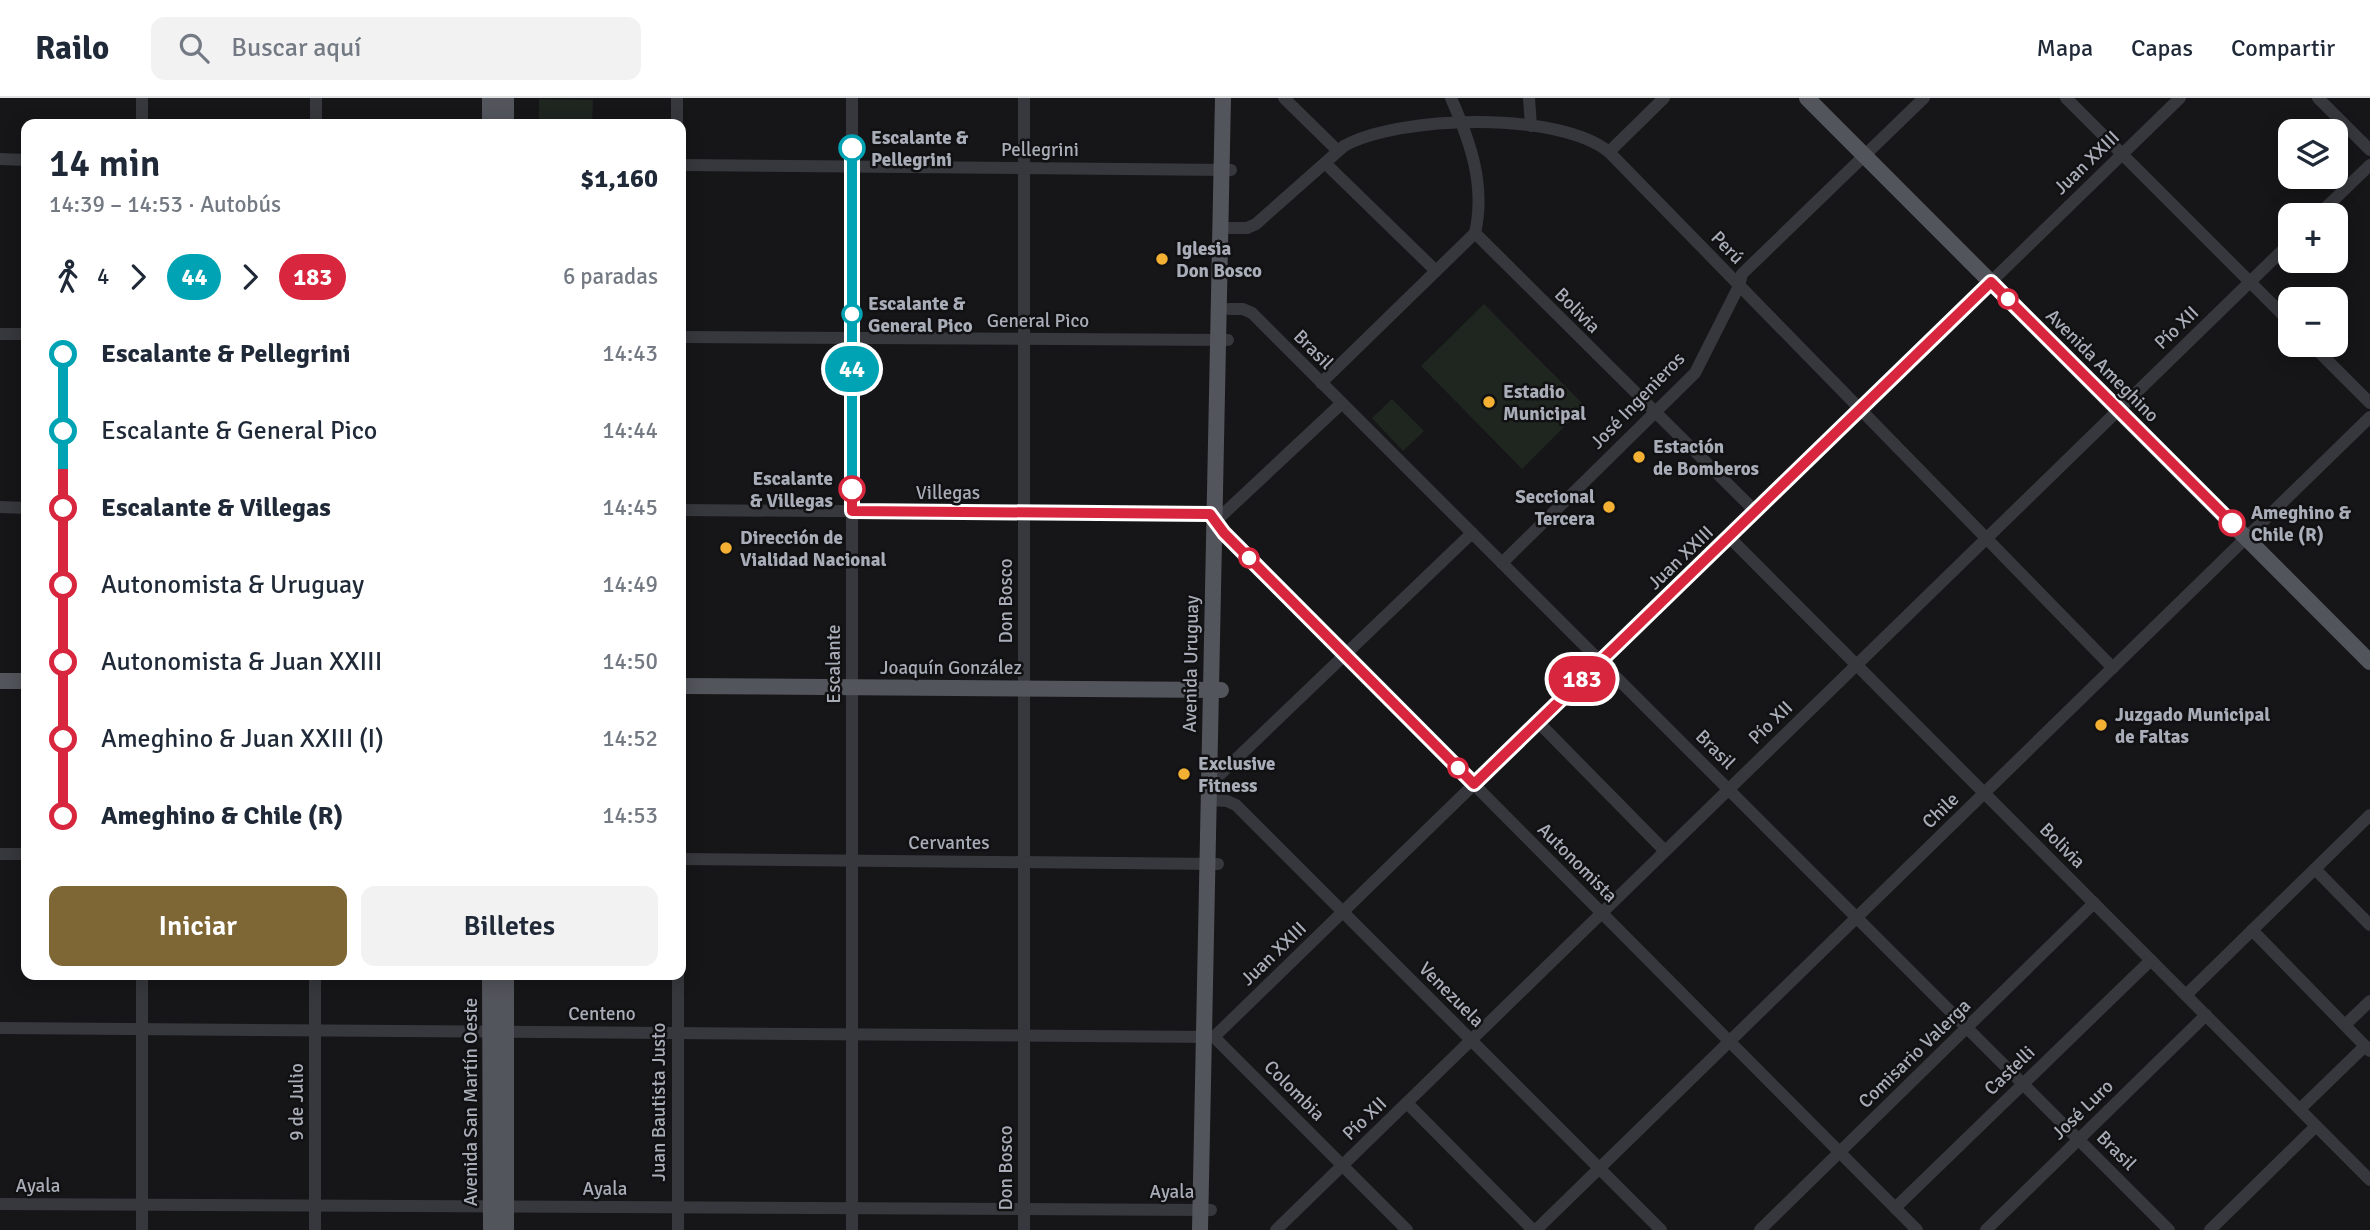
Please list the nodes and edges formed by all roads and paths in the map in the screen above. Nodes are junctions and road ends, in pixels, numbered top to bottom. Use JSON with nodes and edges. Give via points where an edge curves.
{"nodes":[{"id":1,"x":142,"y":98,"type":"edge"},
{"id":2,"x":316,"y":98,"type":"edge"},
{"id":3,"x":490,"y":98,"type":"edge"},
{"id":4,"x":506,"y":98,"type":"edge"},
{"id":5,"x":677,"y":98,"type":"edge"},
{"id":6,"x":852,"y":98,"type":"edge"},
{"id":7,"x":1024,"y":98,"type":"edge"},
{"id":8,"x":1223,"y":98,"type":"edge"},
{"id":9,"x":1233,"y":98,"type":"edge"},
{"id":10,"x":1284,"y":98,"type":"edge"},
{"id":11,"x":1451,"y":98,"type":"edge"},
{"id":12,"x":1529,"y":98,"type":"edge"},
{"id":13,"x":1664,"y":98,"type":"edge"},
{"id":14,"x":1807,"y":98,"type":"edge"},
{"id":15,"x":1924,"y":98,"type":"edge"},
{"id":16,"x":2066,"y":98,"type":"edge"},
{"id":17,"x":2180,"y":98,"type":"edge"},
{"id":18,"x":2318,"y":98,"type":"edge"},
{"id":19,"x":142,"y":119,"type":"edge"},
{"id":20,"x":316,"y":119,"type":"edge"},
{"id":21,"x":490,"y":119,"type":"edge"},
{"id":22,"x":506,"y":119,"type":"edge"},
{"id":23,"x":677,"y":119,"type":"edge"},
{"id":24,"x":1462,"y":123,"type":"junction"},
{"id":25,"x":1531,"y":126,"type":"junction"},
{"id":26,"x":2370,"y":150,"type":"edge"},
{"id":27,"x":1338,"y":151,"type":"junction"},
{"id":28,"x":1609,"y":152,"type":"junction"},
{"id":29,"x":2122,"y":154,"type":"junction"},
{"id":30,"x":1864,"y":155,"type":"junction"},
{"id":31,"x":0,"y":159,"type":"edge"},
{"id":32,"x":21,"y":160,"type":"edge"},
{"id":33,"x":1325,"y":163,"type":"junction"},
{"id":34,"x":2370,"y":164,"type":"edge"},
{"id":35,"x":686,"y":165,"type":"edge"},
{"id":36,"x":852,"y":167,"type":"junction"},
{"id":37,"x":1024,"y":168,"type":"junction"},
{"id":38,"x":1226,"y":170,"type":"junction"},
{"id":39,"x":2330,"y":203,"type":"edge"},
{"id":40,"x":1221,"y":205,"type":"junction"},
{"id":41,"x":1230,"y":228,"type":"junction"},
{"id":42,"x":1475,"y":233,"type":"junction"},
{"id":43,"x":2278,"y":255,"type":"edge"},
{"id":44,"x":1436,"y":271,"type":"junction"},
{"id":45,"x":1991,"y":282,"type":"junction"},
{"id":46,"x":2250,"y":282,"type":"junction"},
{"id":47,"x":1739,"y":286,"type":"junction"},
{"id":48,"x":1228,"y":309,"type":"junction"},
{"id":49,"x":2278,"y":310,"type":"edge"},
{"id":50,"x":0,"y":334,"type":"edge"},
{"id":51,"x":21,"y":334,"type":"edge"},
{"id":52,"x":686,"y":337,"type":"edge"},
{"id":53,"x":852,"y":338,"type":"junction"},
{"id":54,"x":1024,"y":339,"type":"junction"},
{"id":55,"x":1223,"y":340,"type":"junction"},
{"id":56,"x":2324,"y":357,"type":"edge"},
{"id":57,"x":1321,"y":383,"type":"junction"},
{"id":58,"x":1342,"y":403,"type":"junction"},
{"id":59,"x":2370,"y":403,"type":"edge"},
{"id":60,"x":1860,"y":409,"type":"junction"},
{"id":61,"x":2118,"y":410,"type":"junction"},
{"id":62,"x":1654,"y":413,"type":"junction"},
{"id":63,"x":2370,"y":417,"type":"edge"},
{"id":64,"x":0,"y":508,"type":"edge"},
{"id":65,"x":21,"y":508,"type":"edge"},
{"id":66,"x":686,"y":510,"type":"edge"},
{"id":67,"x":852,"y":511,"type":"junction"},
{"id":68,"x":1024,"y":512,"type":"junction"},
{"id":69,"x":1755,"y":512,"type":"junction"},
{"id":70,"x":1219,"y":515,"type":"junction"},
{"id":71,"x":1224,"y":533,"type":"junction"},
{"id":72,"x":1472,"y":533,"type":"junction"},
{"id":73,"x":1729,"y":537,"type":"junction"},
{"id":74,"x":1986,"y":538,"type":"junction"},
{"id":75,"x":2246,"y":538,"type":"junction"},
{"id":76,"x":1502,"y":563,"type":"junction"},
{"id":77,"x":1345,"y":654,"type":"junction"},
{"id":78,"x":1600,"y":662,"type":"junction"},
{"id":79,"x":2370,"y":662,"type":"edge"},
{"id":80,"x":1857,"y":665,"type":"junction"},
{"id":81,"x":2113,"y":668,"type":"junction"},
{"id":82,"x":0,"y":681,"type":"edge"},
{"id":83,"x":21,"y":681,"type":"edge"},
{"id":84,"x":686,"y":686,"type":"edge"},
{"id":85,"x":852,"y":687,"type":"junction"},
{"id":86,"x":1024,"y":688,"type":"junction"},
{"id":87,"x":1216,"y":690,"type":"junction"},
{"id":88,"x":1538,"y":722,"type":"junction"},
{"id":89,"x":1474,"y":784,"type":"junction"},
{"id":90,"x":1728,"y":789,"type":"junction"},
{"id":91,"x":1214,"y":790,"type":"junction"},
{"id":92,"x":1984,"y":793,"type":"junction"},
{"id":93,"x":2370,"y":815,"type":"edge"},
{"id":94,"x":1665,"y":851,"type":"junction"},
{"id":95,"x":0,"y":854,"type":"edge"},
{"id":96,"x":21,"y":854,"type":"edge"},
{"id":97,"x":686,"y":859,"type":"edge"},
{"id":98,"x":852,"y":861,"type":"junction"},
{"id":99,"x":1024,"y":862,"type":"junction"},
{"id":100,"x":1213,"y":864,"type":"junction"},
{"id":101,"x":2315,"y":869,"type":"junction"},
{"id":102,"x":2094,"y":903,"type":"junction"},
{"id":103,"x":1343,"y":912,"type":"junction"},
{"id":104,"x":1602,"y":913,"type":"junction"},
{"id":105,"x":1857,"y":918,"type":"junction"},
{"id":106,"x":2370,"y":925,"type":"edge"},
{"id":107,"x":2252,"y":930,"type":"junction"},
{"id":108,"x":2151,"y":960,"type":"junction"},
{"id":109,"x":142,"y":980,"type":"edge"},
{"id":110,"x":315,"y":980,"type":"edge"},
{"id":111,"x":492,"y":980,"type":"edge"},
{"id":112,"x":505,"y":980,"type":"edge"},
{"id":113,"x":678,"y":980,"type":"edge"},
{"id":114,"x":2186,"y":995,"type":"junction"},
{"id":115,"x":2370,"y":1001,"type":"edge"},
{"id":116,"x":2206,"y":1015,"type":"junction"},
{"id":117,"x":2345,"y":1025,"type":"junction"},
{"id":118,"x":0,"y":1028,"type":"edge"},
{"id":119,"x":1967,"y":1028,"type":"junction"},
{"id":120,"x":142,"y":1029,"type":"junction"},
{"id":121,"x":315,"y":1031,"type":"junction"},
{"id":122,"x":498,"y":1032,"type":"junction"},
{"id":123,"x":678,"y":1033,"type":"junction"},
{"id":124,"x":852,"y":1034,"type":"junction"},
{"id":125,"x":1024,"y":1036,"type":"junction"},
{"id":126,"x":1209,"y":1037,"type":"junction"},
{"id":127,"x":1471,"y":1040,"type":"junction"},
{"id":128,"x":1730,"y":1041,"type":"junction"},
{"id":129,"x":2368,"y":1048,"type":"edge"},
{"id":130,"x":2023,"y":1084,"type":"junction"},
{"id":131,"x":1407,"y":1103,"type":"junction"},
{"id":132,"x":2300,"y":1110,"type":"junction"},
{"id":133,"x":2316,"y":1126,"type":"junction"},
{"id":134,"x":2079,"y":1139,"type":"junction"},
{"id":135,"x":1840,"y":1152,"type":"junction"},
{"id":136,"x":1342,"y":1165,"type":"junction"},
{"id":137,"x":1600,"y":1168,"type":"junction"},
{"id":138,"x":2370,"y":1180,"type":"edge"},
{"id":139,"x":0,"y":1204,"type":"edge"},
{"id":140,"x":142,"y":1205,"type":"junction"},
{"id":141,"x":315,"y":1206,"type":"junction"},
{"id":142,"x":498,"y":1207,"type":"junction"},
{"id":143,"x":678,"y":1207,"type":"junction"},
{"id":144,"x":852,"y":1208,"type":"junction"},
{"id":145,"x":1895,"y":1208,"type":"junction"},
{"id":146,"x":1024,"y":1209,"type":"junction"},
{"id":147,"x":1206,"y":1210,"type":"junction"},
{"id":148,"x":142,"y":1230,"type":"edge"},
{"id":149,"x":315,"y":1230,"type":"edge"},
{"id":150,"x":491,"y":1230,"type":"edge"},
{"id":151,"x":506,"y":1230,"type":"edge"},
{"id":152,"x":678,"y":1230,"type":"edge"},
{"id":153,"x":852,"y":1230,"type":"edge"},
{"id":154,"x":1024,"y":1230,"type":"edge"},
{"id":155,"x":1200,"y":1230,"type":"edge"},
{"id":156,"x":1210,"y":1230,"type":"edge"},
{"id":157,"x":1276,"y":1230,"type":"edge"},
{"id":158,"x":1407,"y":1230,"type":"edge"},
{"id":159,"x":1534,"y":1230,"type":"edge"},
{"id":160,"x":1661,"y":1230,"type":"edge"},
{"id":161,"x":1760,"y":1230,"type":"edge"},
{"id":162,"x":1917,"y":1230,"type":"edge"},
{"id":163,"x":1986,"y":1230,"type":"edge"},
{"id":164,"x":2169,"y":1230,"type":"edge"},
{"id":165,"x":2210,"y":1230,"type":"edge"}],
"edges":[{"from":1,"to":19,"type":"street"},
{"from":2,"to":20,"type":"street"},
{"from":3,"to":21,"type":"main road"},
{"from":4,"to":22,"type":"main road"},
{"from":5,"to":23,"type":"street"},
{"from":6,"to":36,"type":"street","name":"Escalante"},
{"from":7,"to":37,"type":"street","name":"Don Bosco"},
{"from":8,"to":38,"type":"main road","name":"Avenida Uruguay"},
{"from":9,"to":38,"type":"main road","name":"Avenida Uruguay"},
{"from":10,"to":27,"type":"street"},
{"from":11,"to":24,"type":"street"},
{"from":12,"to":25,"type":"street"},
{"from":13,"to":28,"type":"street"},
{"from":14,"to":30,"type":"main road","name":"Avenida Ameghino"},
{"from":15,"to":30,"type":"street","name":"José Ingenieros"},
{"from":16,"to":29,"type":"street"},
{"from":17,"to":29,"type":"street","name":"Juan XXIII"},
{"from":18,"to":26,"type":"street"},
{"from":24,"to":25,"type":"street","name":"Perú"},
{"from":24,"to":27,"type":"street","name":"Perú","via":[[1389,130]]},
{"from":24,"to":42,"type":"street","via":[[1477,178]]},
{"from":25,"to":28,"type":"street","name":"Perú","via":[[1583,138]]},
{"from":27,"to":33,"type":"street","name":"Perú"},
{"from":28,"to":47,"type":"street","name":"Perú"},
{"from":29,"to":45,"type":"street","name":"Juan XXIII"},
{"from":29,"to":46,"type":"street"},
{"from":30,"to":45,"type":"main road","name":"Avenida Ameghino"},
{"from":30,"to":47,"type":"street","name":"José Ingenieros","via":[[1742,274]]},
{"from":31,"to":32,"type":"street"},
{"from":33,"to":41,"type":"street","name":"Perú","via":[[1256,224]]},
{"from":33,"to":44,"type":"street"},
{"from":34,"to":39,"type":"street"},
{"from":35,"to":36,"type":"street","name":"Pellegrini"},
{"from":36,"to":37,"type":"street","name":"Pellegrini"},
{"from":36,"to":53,"type":"street","name":"Escalante"},
{"from":37,"to":38,"type":"street","name":"Pellegrini"},
{"from":37,"to":54,"type":"street","name":"Don Bosco"},
{"from":38,"to":40,"type":"main road","name":"Avenida Uruguay"},
{"from":38,"to":41,"type":"main road","name":"Avenida Uruguay"},
{"from":40,"to":41,"type":"main road","via":[[1225,225]]},
{"from":40,"to":55,"type":"main road","name":"Avenida Uruguay"},
{"from":41,"to":48,"type":"main road","name":"Avenida Uruguay"},
{"from":42,"to":44,"type":"street"},
{"from":42,"to":62,"type":"street","name":"Bolivia"},
{"from":43,"to":46,"type":"street","name":"Pío XII"},
{"from":44,"to":57,"type":"street"},
{"from":45,"to":60,"type":"street","name":"Juan XXIII"},
{"from":45,"to":61,"type":"main road","name":"Avenida Ameghino"},
{"from":46,"to":49,"type":"street"},
{"from":46,"to":61,"type":"street","name":"Pío XII"},
{"from":47,"to":60,"type":"street","name":"Perú"},
{"from":47,"to":62,"type":"street","name":"José Ingenieros","via":[[1695,373]]},
{"from":48,"to":55,"type":"main road","name":"Avenida Uruguay"},
{"from":48,"to":57,"type":"street","name":"Brasil","via":[[1250,312]]},
{"from":50,"to":51,"type":"street"},
{"from":52,"to":53,"type":"street","name":"General Pico"},
{"from":53,"to":54,"type":"street","name":"General Pico"},
{"from":53,"to":67,"type":"street","name":"Escalante"},
{"from":54,"to":55,"type":"street","name":"General Pico"},
{"from":54,"to":68,"type":"street","name":"Don Bosco"},
{"from":55,"to":70,"type":"main road","name":"Avenida Uruguay"},
{"from":56,"to":59,"type":"street"},
{"from":57,"to":58,"type":"street","name":"Brasil"},
{"from":58,"to":70,"type":"street"},
{"from":58,"to":72,"type":"street","name":"Brasil"},
{"from":60,"to":69,"type":"street","name":"Juan XXIII"},
{"from":60,"to":74,"type":"street","name":"Perú"},
{"from":61,"to":74,"type":"street","name":"Pío XII"},
{"from":61,"to":75,"type":"main road","name":"Avenida Ameghino"},
{"from":62,"to":69,"type":"street","name":"Bolivia"},
{"from":62,"to":76,"type":"street","name":"José Ingenieros"},
{"from":63,"to":75,"type":"street","name":"Chile"},
{"from":64,"to":65,"type":"street"},
{"from":66,"to":67,"type":"street","name":"Villegas"},
{"from":67,"to":68,"type":"street","name":"Villegas"},
{"from":67,"to":85,"type":"street","name":"Escalante"},
{"from":68,"to":70,"type":"street","name":"Villegas"},
{"from":68,"to":86,"type":"street","name":"Don Bosco"},
{"from":69,"to":73,"type":"street","name":"Juan XXIII"},
{"from":70,"to":71,"type":"main road","name":"Avenida Uruguay"},
{"from":70,"to":87,"type":"main road","name":"Avenida Uruguay"},
{"from":71,"to":77,"type":"street","name":"Autonomista"},
{"from":71,"to":87,"type":"main road","name":"Avenida Uruguay"},
{"from":72,"to":76,"type":"street","name":"Brasil"},
{"from":72,"to":77,"type":"street"},
{"from":73,"to":78,"type":"street","name":"Juan XXIII"},
{"from":73,"to":80,"type":"street","name":"Bolivia"},
{"from":74,"to":80,"type":"street","name":"Pío XII"},
{"from":74,"to":81,"type":"street","name":"Perú"},
{"from":75,"to":79,"type":"main road","name":"Avenida Ameghino"},
{"from":75,"to":81,"type":"street","name":"Chile"},
{"from":76,"to":78,"type":"street","name":"Brasil"},
{"from":77,"to":89,"type":"street","name":"Autonomista"},
{"from":77,"to":91,"type":"street"},
{"from":78,"to":88,"type":"street","name":"Juan XXIII"},
{"from":78,"to":90,"type":"street","name":"Brasil"},
{"from":80,"to":90,"type":"street","name":"Pío XII"},
{"from":80,"to":92,"type":"street","name":"Bolivia"},
{"from":81,"to":92,"type":"street","name":"Chile"},
{"from":82,"to":83,"type":"main road"},
{"from":84,"to":85,"type":"main road","name":"Joaquín González"},
{"from":85,"to":86,"type":"main road","name":"Joaquín González"},
{"from":85,"to":98,"type":"street","name":"Escalante"},
{"from":86,"to":87,"type":"main road","name":"Joaquín González"},
{"from":86,"to":99,"type":"street","name":"Don Bosco"},
{"from":87,"to":91,"type":"main road","name":"Avenida Uruguay"},
{"from":88,"to":89,"type":"street","name":"Juan XXIII"},
{"from":88,"to":94,"type":"street"},
{"from":89,"to":103,"type":"street","name":"Juan XXIII"},
{"from":89,"to":104,"type":"street","name":"Autonomista"},
{"from":90,"to":94,"type":"street","name":"Pío XII"},
{"from":90,"to":105,"type":"street","name":"Brasil"},
{"from":91,"to":100,"type":"main road","name":"Avenida Uruguay"},
{"from":91,"to":103,"type":"street","name":"Venezuela","via":[[1236,805]]},
{"from":92,"to":102,"type":"street","name":"Bolivia"},
{"from":92,"to":105,"type":"street","name":"Chile"},
{"from":93,"to":101,"type":"street"},
{"from":94,"to":104,"type":"street","name":"Pío XII"},
{"from":95,"to":96,"type":"street"},
{"from":97,"to":98,"type":"street","name":"Cervantes"},
{"from":98,"to":99,"type":"street","name":"Cervantes"},
{"from":98,"to":124,"type":"street","name":"Escalante"},
{"from":99,"to":100,"type":"street","name":"Cervantes"},
{"from":99,"to":125,"type":"street","name":"Don Bosco"},
{"from":100,"to":126,"type":"main road","name":"Avenida Uruguay"},
{"from":101,"to":106,"type":"street"},
{"from":101,"to":107,"type":"street"},
{"from":102,"to":108,"type":"street","name":"Bolivia"},
{"from":102,"to":119,"type":"street","name":"Comisario Valerga"},
{"from":103,"to":126,"type":"street","name":"Juan XXIII"},
{"from":103,"to":127,"type":"street","name":"Venezuela"},
{"from":104,"to":127,"type":"street","name":"Pío XII"},
{"from":104,"to":128,"type":"street","name":"Autonomista"},
{"from":105,"to":119,"type":"street","name":"Brasil"},
{"from":105,"to":128,"type":"street","name":"Chile"},
{"from":107,"to":114,"type":"street"},
{"from":107,"to":117,"type":"street"},
{"from":108,"to":114,"type":"street","name":"Bolivia"},
{"from":108,"to":130,"type":"street","name":"Castelli"},
{"from":109,"to":120,"type":"street"},
{"from":110,"to":121,"type":"street","name":"9 de Julio"},
{"from":111,"to":122,"type":"main road","name":"Avenida San Martín Oeste"},
{"from":112,"to":122,"type":"main road","name":"Avenida San Martín Oeste"},
{"from":113,"to":123,"type":"street","name":"Juan Bautista Justo"},
{"from":114,"to":116,"type":"street","name":"Bolivia"},
{"from":115,"to":117,"type":"street"},
{"from":116,"to":132,"type":"street","name":"Bolivia"},
{"from":116,"to":134,"type":"street","name":"José Luro"},
{"from":117,"to":129,"type":"street"},
{"from":118,"to":120,"type":"street","name":"Centeno"},
{"from":119,"to":130,"type":"street","name":"Brasil"},
{"from":119,"to":135,"type":"street","name":"Comisario Valerga"},
{"from":120,"to":121,"type":"street","name":"Centeno"},
{"from":120,"to":140,"type":"street"},
{"from":121,"to":122,"type":"street","name":"Centeno"},
{"from":121,"to":141,"type":"street","name":"9 de Julio"},
{"from":122,"to":123,"type":"street","name":"Centeno"},
{"from":122,"to":142,"type":"main road","name":"Avenida San Martín Oeste"},
{"from":123,"to":124,"type":"street","name":"Centeno"},
{"from":123,"to":143,"type":"street","name":"Juan Bautista Justo"},
{"from":124,"to":125,"type":"street","name":"Centeno"},
{"from":124,"to":144,"type":"street","name":"Escalante"},
{"from":125,"to":126,"type":"street","name":"Centeno"},
{"from":125,"to":146,"type":"street","name":"Don Bosco"},
{"from":126,"to":136,"type":"street","name":"Colombia"},
{"from":126,"to":147,"type":"main road","name":"Avenida Uruguay"},
{"from":127,"to":131,"type":"street","name":"Pío XII"},
{"from":127,"to":137,"type":"street","name":"Venezuela"},
{"from":128,"to":135,"type":"street","name":"Autonomista"},
{"from":128,"to":137,"type":"street","name":"Chile"},
{"from":129,"to":132,"type":"street"},
{"from":130,"to":134,"type":"street","name":"Brasil"},
{"from":130,"to":145,"type":"street","name":"Castelli"},
{"from":131,"to":136,"type":"street","name":"Pío XII"},
{"from":131,"to":159,"type":"street"},
{"from":132,"to":133,"type":"street","name":"Bolivia"},
{"from":133,"to":138,"type":"street","name":"Bolivia"},
{"from":133,"to":165,"type":"street"},
{"from":134,"to":163,"type":"street","name":"José Luro"},
{"from":134,"to":164,"type":"street","name":"Brasil"},
{"from":135,"to":145,"type":"street","name":"Autonomista"},
{"from":135,"to":161,"type":"street","name":"Comisario Valerga"},
{"from":136,"to":157,"type":"street","name":"Pío XII"},
{"from":136,"to":158,"type":"street","name":"Colombia"},
{"from":137,"to":159,"type":"street","name":"Chile"},
{"from":137,"to":160,"type":"street","name":"Venezuela"},
{"from":139,"to":140,"type":"street","name":"Ayala"},
{"from":140,"to":141,"type":"street","name":"Ayala"},
{"from":140,"to":148,"type":"street"},
{"from":141,"to":142,"type":"street","name":"Ayala"},
{"from":141,"to":149,"type":"street","name":"9 de Julio"},
{"from":142,"to":143,"type":"street","name":"Ayala"},
{"from":142,"to":150,"type":"main road","name":"Avenida San Martín Oeste"},
{"from":142,"to":151,"type":"main road","name":"Avenida San Martín Oeste"},
{"from":143,"to":144,"type":"street","name":"Ayala"},
{"from":143,"to":152,"type":"street","name":"Juan Bautista Justo"},
{"from":144,"to":146,"type":"street","name":"Ayala"},
{"from":144,"to":153,"type":"street","name":"Escalante"},
{"from":145,"to":162,"type":"street","name":"Autonomista"},
{"from":146,"to":147,"type":"street","name":"Ayala"},
{"from":146,"to":154,"type":"street","name":"Don Bosco"},
{"from":147,"to":155,"type":"main road","name":"Avenida Uruguay"},
{"from":147,"to":156,"type":"main road","name":"Avenida Uruguay"}]}
